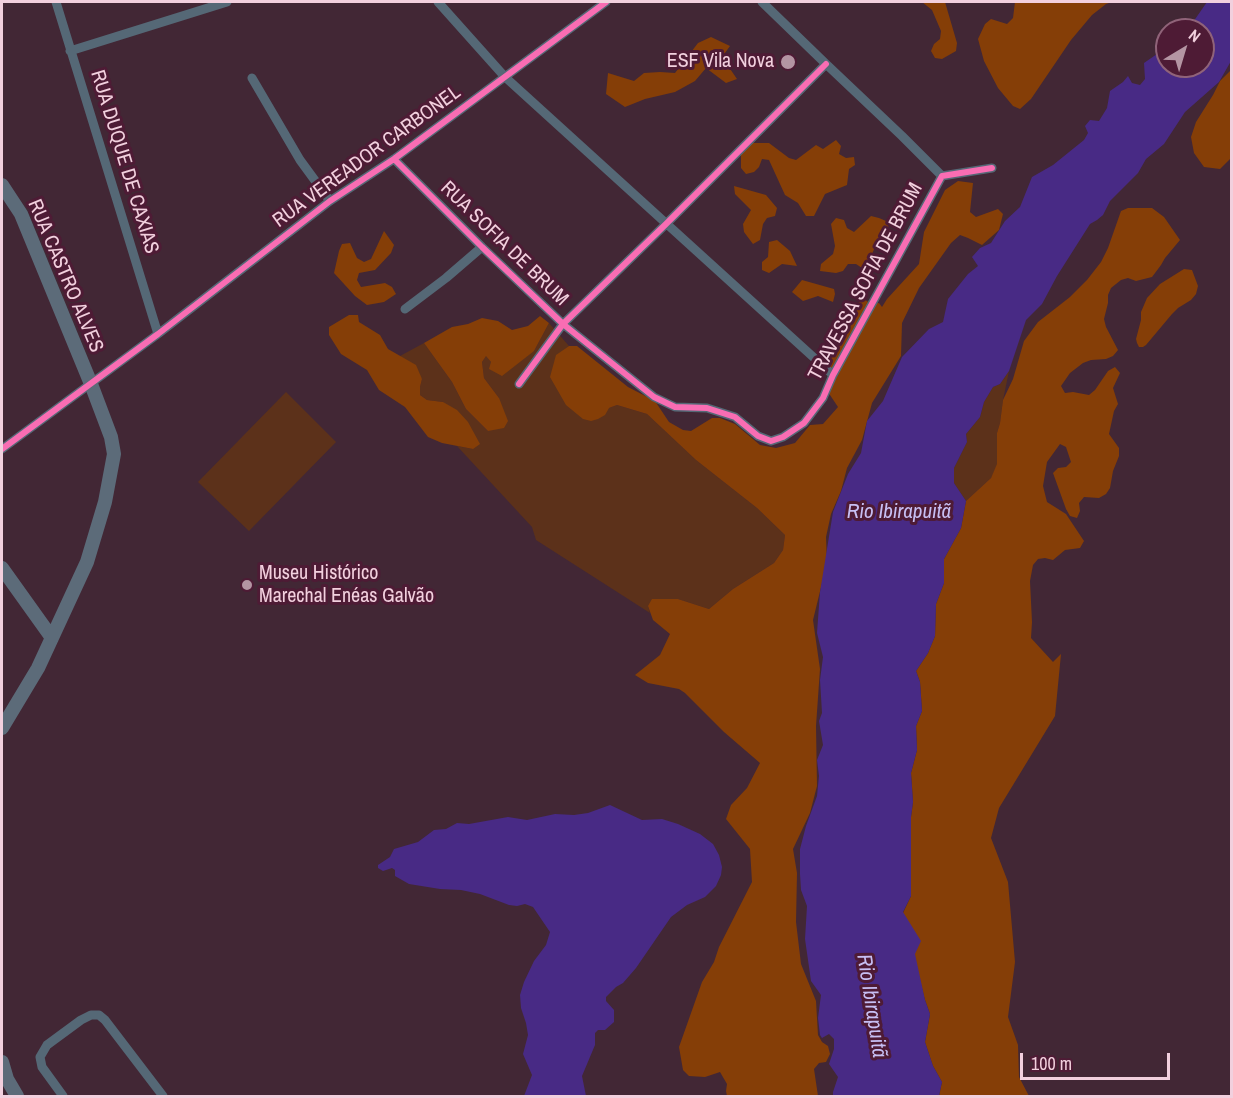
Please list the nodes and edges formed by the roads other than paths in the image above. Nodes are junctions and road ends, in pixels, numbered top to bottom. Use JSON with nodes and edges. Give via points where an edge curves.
{"nodes":[{"id":1,"x":56,"y":2,"type":"edge"},
{"id":2,"x":227,"y":2,"type":"edge"},
{"id":3,"x":438,"y":2,"type":"edge"},
{"id":4,"x":606,"y":2,"type":"edge"},
{"id":5,"x":762,"y":2,"type":"edge"},
{"id":6,"x":70,"y":51,"type":"junction"},
{"id":7,"x":826,"y":64,"type":"junction"},
{"id":8,"x":505,"y":77,"type":"junction"},
{"id":9,"x":252,"y":78,"type":"dead end"},
{"id":10,"x":394,"y":159,"type":"junction"},
{"id":11,"x":992,"y":168,"type":"dead end"},
{"id":12,"x":942,"y":176,"type":"junction"},
{"id":13,"x":2,"y":185,"type":"edge"},
{"id":14,"x":330,"y":201,"type":"junction"},
{"id":15,"x":666,"y":224,"type":"junction"},
{"id":16,"x":482,"y":247,"type":"junction"},
{"id":17,"x":405,"y":309,"type":"dead end"},
{"id":18,"x":563,"y":324,"type":"junction"},
{"id":19,"x":158,"y":334,"type":"junction"},
{"id":20,"x":833,"y":375,"type":"junction"},
{"id":21,"x":91,"y":384,"type":"junction"},
{"id":22,"x":519,"y":384,"type":"dead end"},
{"id":23,"x":783,"y":437,"type":"joint"},
{"id":24,"x":2,"y":449,"type":"edge"},
{"id":25,"x":2,"y":568,"type":"edge"},
{"id":26,"x":52,"y":638,"type":"junction"},
{"id":27,"x":2,"y":728,"type":"edge"},
{"id":28,"x":2,"y":1062,"type":"edge"},
{"id":29,"x":4,"y":1081,"type":"edge"},
{"id":30,"x":18,"y":1096,"type":"edge"},
{"id":31,"x":63,"y":1096,"type":"edge"},
{"id":32,"x":163,"y":1096,"type":"edge"}],
"edges":[{"from":1,"to":6,"type":"street","name":"RUA DUQUE DE CAXIAS"},
{"from":2,"to":6,"type":"street"},
{"from":3,"to":8,"type":"street"},
{"from":4,"to":8,"type":"street","name":"RUA VEREADOR CARBONEL"},
{"from":5,"to":7,"type":"street"},
{"from":6,"to":19,"type":"street","name":"RUA DUQUE DE CAXIAS"},
{"from":7,"to":12,"type":"street"},
{"from":7,"to":15,"type":"street"},
{"from":8,"to":10,"type":"street","name":"RUA VEREADOR CARBONEL"},
{"from":8,"to":15,"type":"street"},
{"from":9,"to":14,"type":"street","via":[[300,160]]},
{"from":10,"to":14,"type":"street","name":"RUA VEREADOR CARBONEL"},
{"from":10,"to":16,"type":"street","name":"RUA SOFIA DE BRUM"},
{"from":11,"to":12,"type":"street","name":"TRAVESSA SOFIA DE BRUM"},
{"from":12,"to":20,"type":"street","name":"TRAVESSA SOFIA DE BRUM"},
{"from":13,"to":21,"type":"street","name":"RUA CASTRO ALVES","via":[[21,214]]},
{"from":14,"to":19,"type":"street","name":"RUA VEREADOR CARBONEL"},
{"from":15,"to":18,"type":"street"},
{"from":15,"to":20,"type":"street"},
{"from":16,"to":17,"type":"street"},
{"from":16,"to":18,"type":"street","name":"RUA SOFIA DE BRUM"},
{"from":18,"to":22,"type":"street"},
{"from":18,"to":23,"type":"street","name":"RUA SOFIA DE BRUM","via":[[654,397],[675,407],[707,408],[735,417],[758,436],[771,441]]},
{"from":19,"to":21,"type":"street","name":"RUA VEREADOR CARBONEL"},
{"from":20,"to":23,"type":"street","name":"TRAVESSA SOFIA DE BRUM","via":[[817,407],[804,423]]},
{"from":21,"to":24,"type":"street","name":"RUA VEREADOR CARBONEL"},
{"from":21,"to":26,"type":"street","name":"RUA CASTRO ALVES","via":[[114,454],[87,562]]},
{"from":25,"to":26,"type":"street"},
{"from":26,"to":27,"type":"street","name":"RUA CASTRO ALVES"},
{"from":28,"to":29,"type":"street"},
{"from":29,"to":30,"type":"street"},
{"from":31,"to":32,"type":"street","via":[[40,1058],[47,1046],[91,1015],[105,1020]]}]}
